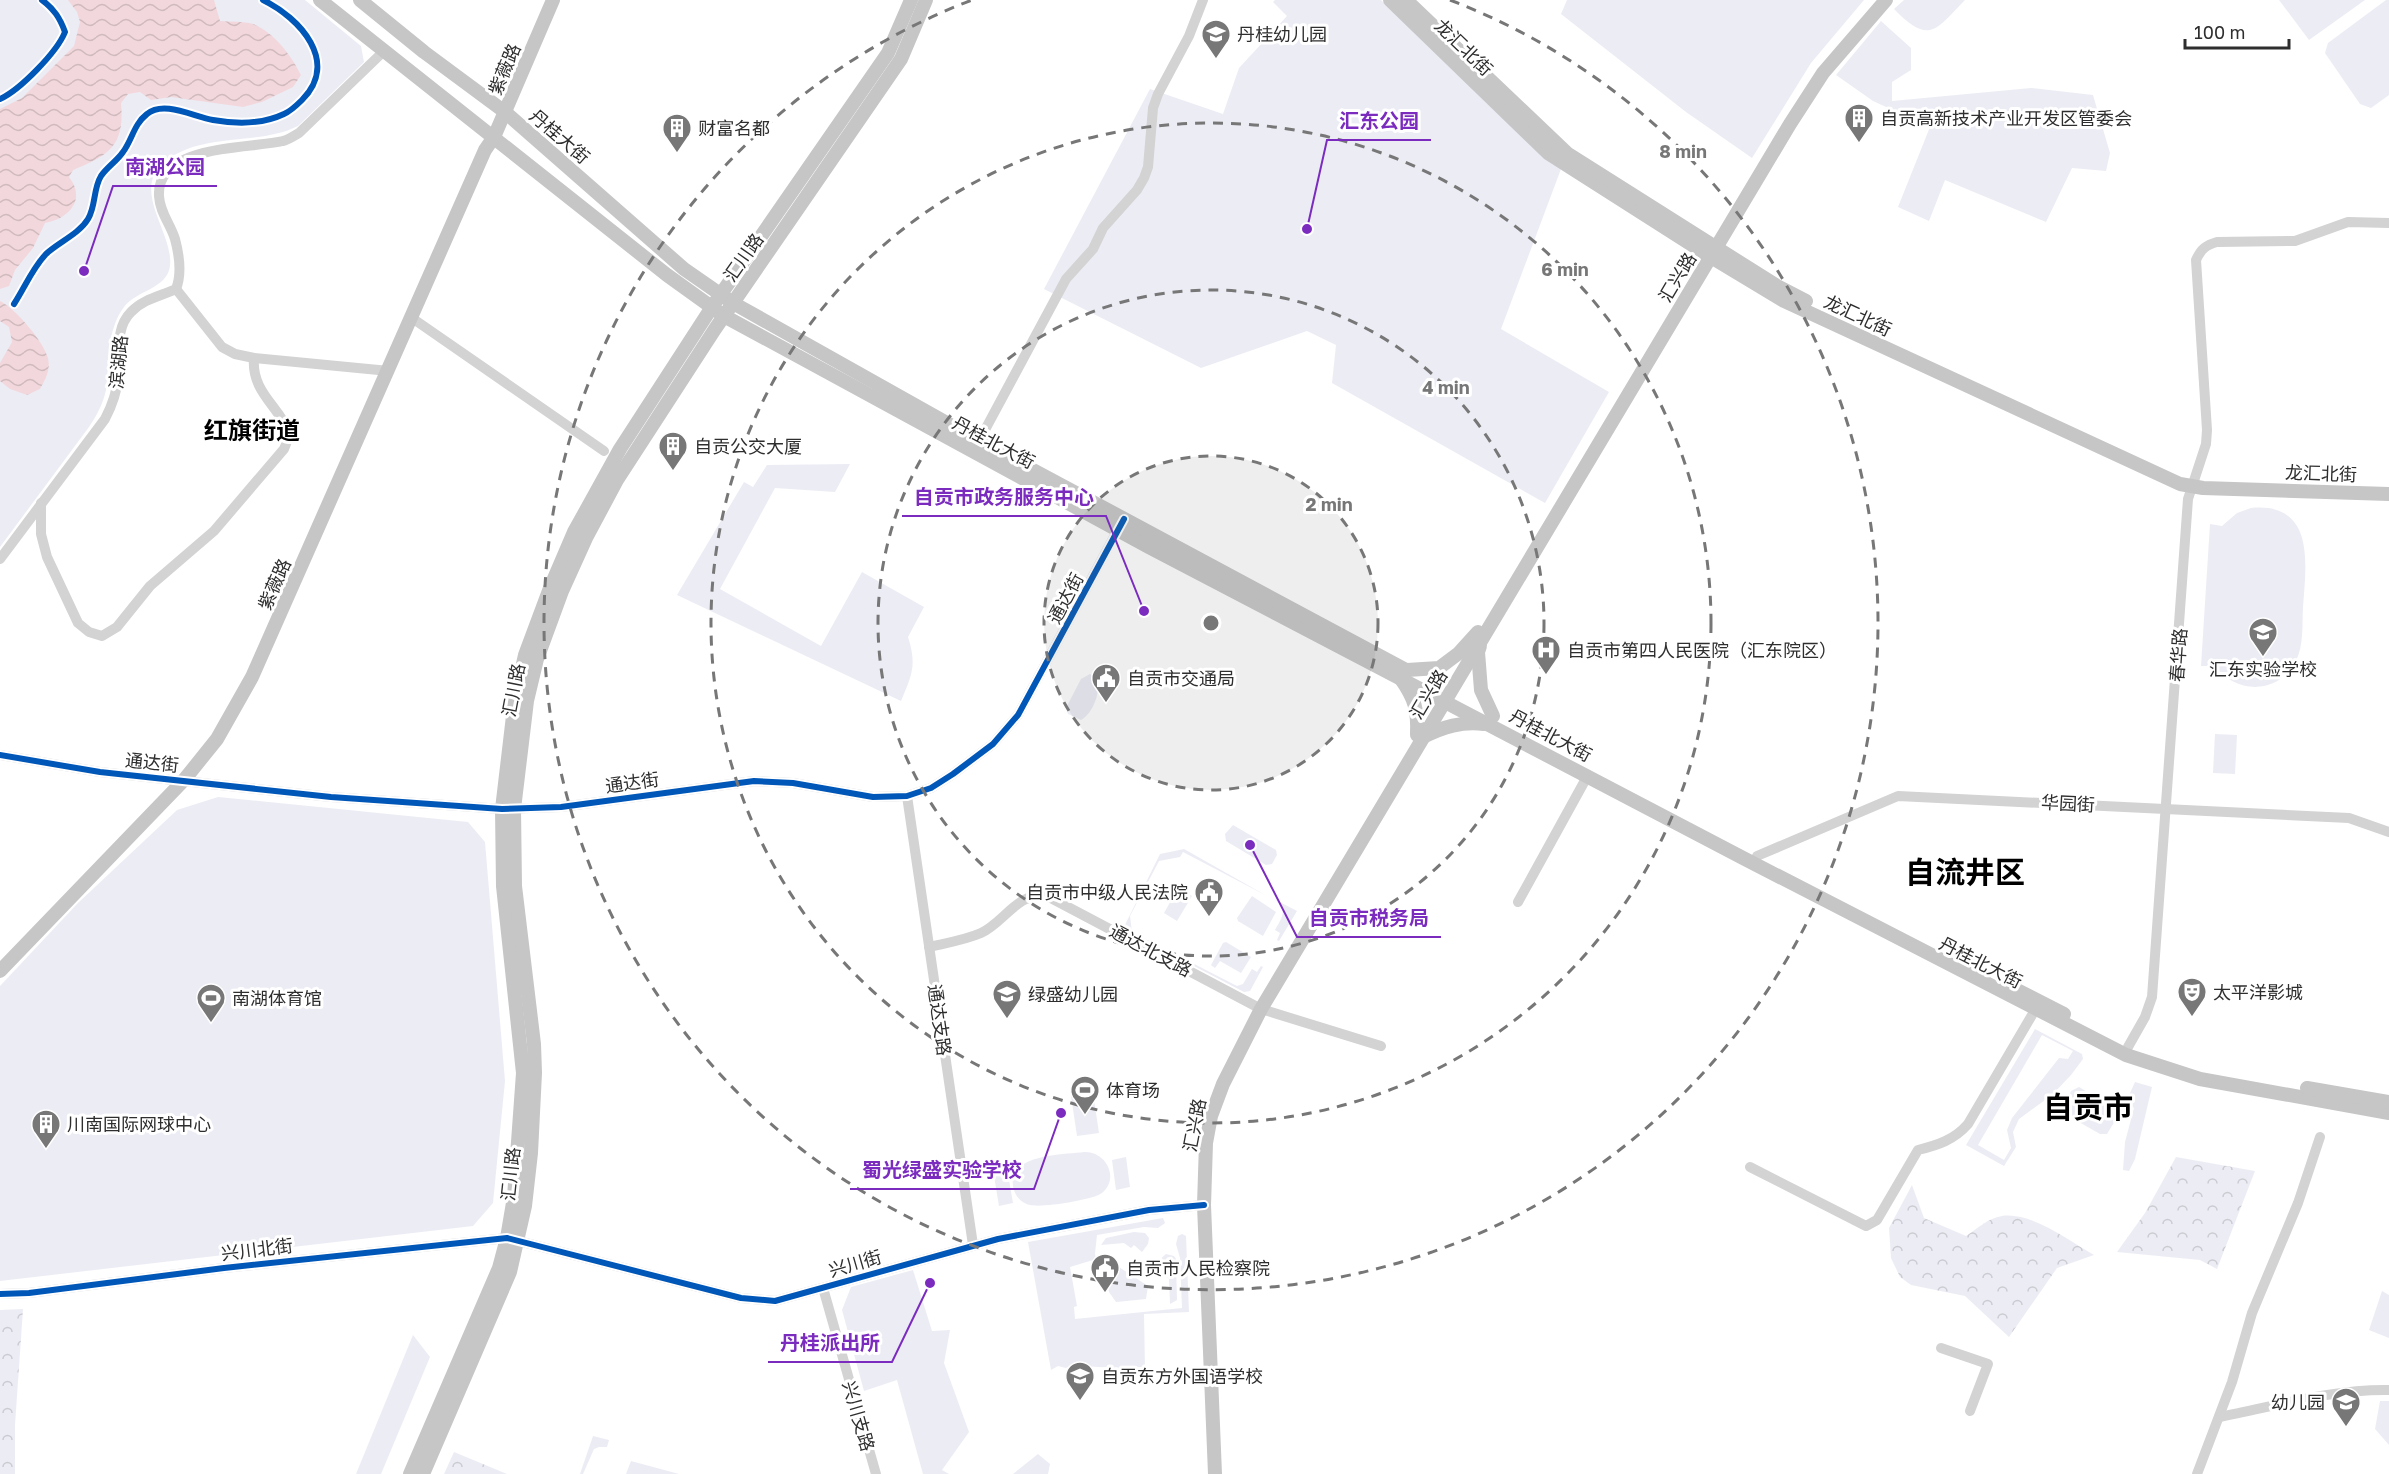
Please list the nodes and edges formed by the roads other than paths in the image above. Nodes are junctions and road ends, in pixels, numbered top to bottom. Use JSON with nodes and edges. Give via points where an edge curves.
{"nodes":[{"id":1,"x":320,"y":0,"type":"edge"},
{"id":2,"x":360,"y":0,"type":"edge"},
{"id":3,"x":544,"y":0,"type":"edge"},
{"id":4,"x":553,"y":0,"type":"edge"},
{"id":5,"x":911,"y":0,"type":"edge"},
{"id":6,"x":926,"y":0,"type":"edge"},
{"id":7,"x":1203,"y":0,"type":"edge"},
{"id":8,"x":1390,"y":0,"type":"edge"},
{"id":9,"x":1406,"y":0,"type":"edge"},
{"id":10,"x":1875,"y":0,"type":"edge"},
{"id":11,"x":1886,"y":0,"type":"edge"},
{"id":12,"x":384,"y":51,"type":"junction"},
{"id":13,"x":502,"y":110,"type":"junction"},
{"id":14,"x":491,"y":135,"type":"junction"},
{"id":15,"x":2389,"y":222,"type":"edge"},
{"id":16,"x":1710,"y":250,"type":"junction"},
{"id":17,"x":176,"y":289,"type":"junction"},
{"id":18,"x":727,"y":299,"type":"junction"},
{"id":19,"x":712,"y":307,"type":"junction"},
{"id":20,"x":724,"y":316,"type":"junction"},
{"id":21,"x":412,"y":318,"type":"junction"},
{"id":22,"x":255,"y":358,"type":"junction"},
{"id":23,"x":389,"y":371,"type":"junction"},
{"id":24,"x":979,"y":441,"type":"junction"},
{"id":25,"x":604,"y":451,"type":"dead end"},
{"id":26,"x":2192,"y":484,"type":"junction"},
{"id":27,"x":2389,"y":486,"type":"edge"},
{"id":28,"x":2389,"y":494,"type":"edge"},
{"id":29,"x":41,"y":502,"type":"junction"},
{"id":30,"x":1121,"y":524,"type":"junction"},
{"id":31,"x":0,"y":559,"type":"edge"},
{"id":32,"x":1482,"y":633,"type":"junction"},
{"id":33,"x":1404,"y":674,"type":"junction"},
{"id":34,"x":1444,"y":695,"type":"junction"},
{"id":35,"x":1493,"y":721,"type":"junction"},
{"id":36,"x":1420,"y":736,"type":"junction"},
{"id":37,"x":0,"y":755,"type":"edge"},
{"id":38,"x":1588,"y":775,"type":"junction"},
{"id":39,"x":184,"y":780,"type":"junction"},
{"id":40,"x":907,"y":796,"type":"junction"},
{"id":41,"x":2165,"y":808,"type":"junction"},
{"id":42,"x":508,"y":809,"type":"junction"},
{"id":43,"x":2389,"y":832,"type":"edge"},
{"id":44,"x":1758,"y":856,"type":"junction"},
{"id":45,"x":1518,"y":902,"type":"dead end"},
{"id":46,"x":929,"y":947,"type":"junction"},
{"id":47,"x":0,"y":971,"type":"edge"},
{"id":48,"x":1258,"y":1007,"type":"junction"},
{"id":49,"x":2035,"y":1010,"type":"junction"},
{"id":50,"x":1381,"y":1046,"type":"dead end"},
{"id":51,"x":2128,"y":1047,"type":"junction"},
{"id":52,"x":2389,"y":1102,"type":"edge"},
{"id":53,"x":2389,"y":1113,"type":"edge"},
{"id":54,"x":2320,"y":1137,"type":"dead end"},
{"id":55,"x":1750,"y":1167,"type":"dead end"},
{"id":56,"x":1199,"y":1205,"type":"junction"},
{"id":57,"x":513,"y":1238,"type":"junction"},
{"id":58,"x":973,"y":1245,"type":"junction"},
{"id":59,"x":823,"y":1288,"type":"junction"},
{"id":60,"x":0,"y":1294,"type":"edge"},
{"id":61,"x":1941,"y":1348,"type":"dead end"},
{"id":62,"x":2389,"y":1390,"type":"edge"},
{"id":63,"x":1970,"y":1411,"type":"dead end"},
{"id":64,"x":2219,"y":1417,"type":"junction"},
{"id":65,"x":410,"y":1474,"type":"edge"},
{"id":66,"x":423,"y":1474,"type":"edge"},
{"id":67,"x":876,"y":1474,"type":"edge"},
{"id":68,"x":1206,"y":1474,"type":"edge"},
{"id":69,"x":1215,"y":1474,"type":"edge"},
{"id":70,"x":2197,"y":1474,"type":"edge"}],
"edges":[{"from":1,"to":12,"type":"main road","name":"丹桂北大街"},
{"from":2,"to":13,"type":"main road","name":"丹桂大街"},
{"from":3,"to":13,"type":"main road","name":"紫薇路"},
{"from":4,"to":13,"type":"main road","name":"紫薇路"},
{"from":5,"to":18,"type":"main road","name":"汇川路","via":[[888,53]]},
{"from":6,"to":18,"type":"main road","name":"汇川路","via":[[901,58]]},
{"from":7,"to":24,"type":"street","via":[[1153,108],[1148,167],[1137,190],[1066,279]]},
{"from":8,"to":16,"type":"main road","name":"龙汇北街","via":[[1548,153]]},
{"from":9,"to":16,"type":"main road","name":"龙汇北街","via":[[1556,144]]},
{"from":10,"to":16,"type":"main road","via":[[1818,69]]},
{"from":11,"to":16,"type":"main road","name":"汇兴路","via":[[1823,73]]},
{"from":12,"to":14,"type":"main road","name":"丹桂北大街"},
{"from":12,"to":17,"type":"street","via":[[299,133],[284,141],[204,153],[174,163],[163,175],[161,211],[175,238],[179,281]]},
{"from":13,"to":14,"type":"main road","name":"紫薇路"},
{"from":13,"to":18,"type":"main road","name":"丹桂大街","via":[[684,269]]},
{"from":14,"to":19,"type":"main road","name":"丹桂北大街"},
{"from":14,"to":21,"type":"main road","name":"紫薇路"},
{"from":15,"to":26,"type":"street","name":"春华路","via":[[2348,222],[2295,241],[2217,242],[2201,250],[2196,260],[2207,430]]},
{"from":16,"to":26,"type":"main road","name":"龙汇北街","via":[[1784,301],[2157,475]]},
{"from":16,"to":32,"type":"main road"},
{"from":17,"to":22,"type":"street","via":[[222,347]]},
{"from":17,"to":29,"type":"street","name":"滨湖路","via":[[149,299],[122,324],[115,400],[93,436]]},
{"from":18,"to":19,"type":"main road","name":"汇川路"},
{"from":18,"to":20,"type":"main road","name":"汇川路"},
{"from":18,"to":24,"type":"main road","name":"丹桂北大街"},
{"from":19,"to":20,"type":"main road","name":"丹桂北大街"},
{"from":19,"to":42,"type":"main road","name":"汇川路","via":[[620,448],[574,532],[550,588],[519,678]]},
{"from":20,"to":30,"type":"main road","name":"丹桂北大街"},
{"from":20,"to":42,"type":"main road","name":"汇川路","via":[[617,480],[562,591],[531,680]]},
{"from":21,"to":23,"type":"main road","name":"紫薇路"},
{"from":21,"to":25,"type":"street"},
{"from":22,"to":23,"type":"street"},
{"from":22,"to":29,"type":"street","via":[[258,387],[290,434],[284,449],[214,531],[150,586],[117,627],[102,636],[78,623],[47,557],[41,534]]},
{"from":23,"to":39,"type":"main road","name":"紫薇路","via":[[252,677],[217,739]]},
{"from":24,"to":30,"type":"main road","name":"丹桂北大街"},
{"from":26,"to":27,"type":"main road","name":"龙汇北街"},
{"from":26,"to":28,"type":"main road","name":"龙汇北街"},
{"from":26,"to":41,"type":"street","name":"春华路"},
{"from":29,"to":31,"type":"street","name":"滨湖路"},
{"from":30,"to":33,"type":"main road","name":"丹桂北大街"},
{"from":30,"to":40,"type":"street","name":"通达街","via":[[1007,730],[953,774],[931,788]]},
{"from":32,"to":33,"type":"main road","via":[[1439,668]]},
{"from":32,"to":34,"type":"main road","name":"汇兴路"},
{"from":32,"to":35,"type":"main road","via":[[1478,652],[1481,690]]},
{"from":33,"to":34,"type":"main road","name":"丹桂北大街"},
{"from":33,"to":36,"type":"main road","via":[[1414,697]]},
{"from":34,"to":35,"type":"main road","name":"丹桂北大街"},
{"from":34,"to":36,"type":"main road","name":"汇兴路"},
{"from":35,"to":36,"type":"main road","via":[[1443,727]]},
{"from":35,"to":38,"type":"main road","name":"丹桂北大街"},
{"from":35,"to":44,"type":"main road","name":"丹桂北大街"},
{"from":36,"to":48,"type":"main road","name":"汇兴路"},
{"from":37,"to":39,"type":"street","name":"通达街"},
{"from":38,"to":45,"type":"street"},
{"from":38,"to":49,"type":"main road","name":"丹桂北大街"},
{"from":39,"to":42,"type":"street","name":"通达街","via":[[331,797]]},
{"from":39,"to":47,"type":"main road","name":"紫薇路"},
{"from":40,"to":42,"type":"street","name":"通达街","via":[[873,797],[793,783],[754,781],[561,807]]},
{"from":40,"to":46,"type":"street","name":"通达支路"},
{"from":41,"to":43,"type":"street","name":"华园街","via":[[2349,818]]},
{"from":41,"to":44,"type":"street","name":"华园街","via":[[1898,796]]},
{"from":41,"to":51,"type":"street","name":"春华路","via":[[2152,997]]},
{"from":42,"to":57,"type":"main road","name":"汇川路","via":[[535,1073],[531,1153]]},
{"from":44,"to":51,"type":"main road","name":"丹桂北大街"},
{"from":46,"to":48,"type":"street","name":"通达北支路","via":[[982,933],[1022,901],[1042,895]]},
{"from":46,"to":58,"type":"street","name":"通达支路"},
{"from":48,"to":50,"type":"street","name":"通达北支路"},
{"from":48,"to":56,"type":"main road","name":"汇兴路","via":[[1211,1116]]},
{"from":49,"to":53,"type":"main road","name":"丹桂北大街","via":[[2126,1055],[2200,1079]]},
{"from":49,"to":55,"type":"street","via":[[1968,1124],[1942,1143],[1918,1150],[1877,1220],[1866,1226]]},
{"from":51,"to":52,"type":"main road","name":"丹桂北大街","via":[[2202,1071]]},
{"from":54,"to":64,"type":"street","via":[[2298,1203],[2250,1319]]},
{"from":56,"to":58,"type":"street","name":"兴川街","via":[[1149,1210]]},
{"from":56,"to":68,"type":"main road"},
{"from":56,"to":69,"type":"main road","name":"汇兴路"},
{"from":57,"to":59,"type":"street","name":"兴川街","via":[[750,1300],[775,1301]]},
{"from":57,"to":60,"type":"street","name":"兴川北街"},
{"from":57,"to":65,"type":"main road","name":"汇川路"},
{"from":57,"to":66,"type":"main road","name":"汇川路","via":[[510,1272]]},
{"from":58,"to":59,"type":"street","name":"兴川街"},
{"from":59,"to":67,"type":"street","name":"兴川支路"},
{"from":61,"to":63,"type":"street","via":[[1988,1364]]},
{"from":62,"to":64,"type":"street","via":[[2332,1393]]},
{"from":64,"to":70,"type":"street"}]}
